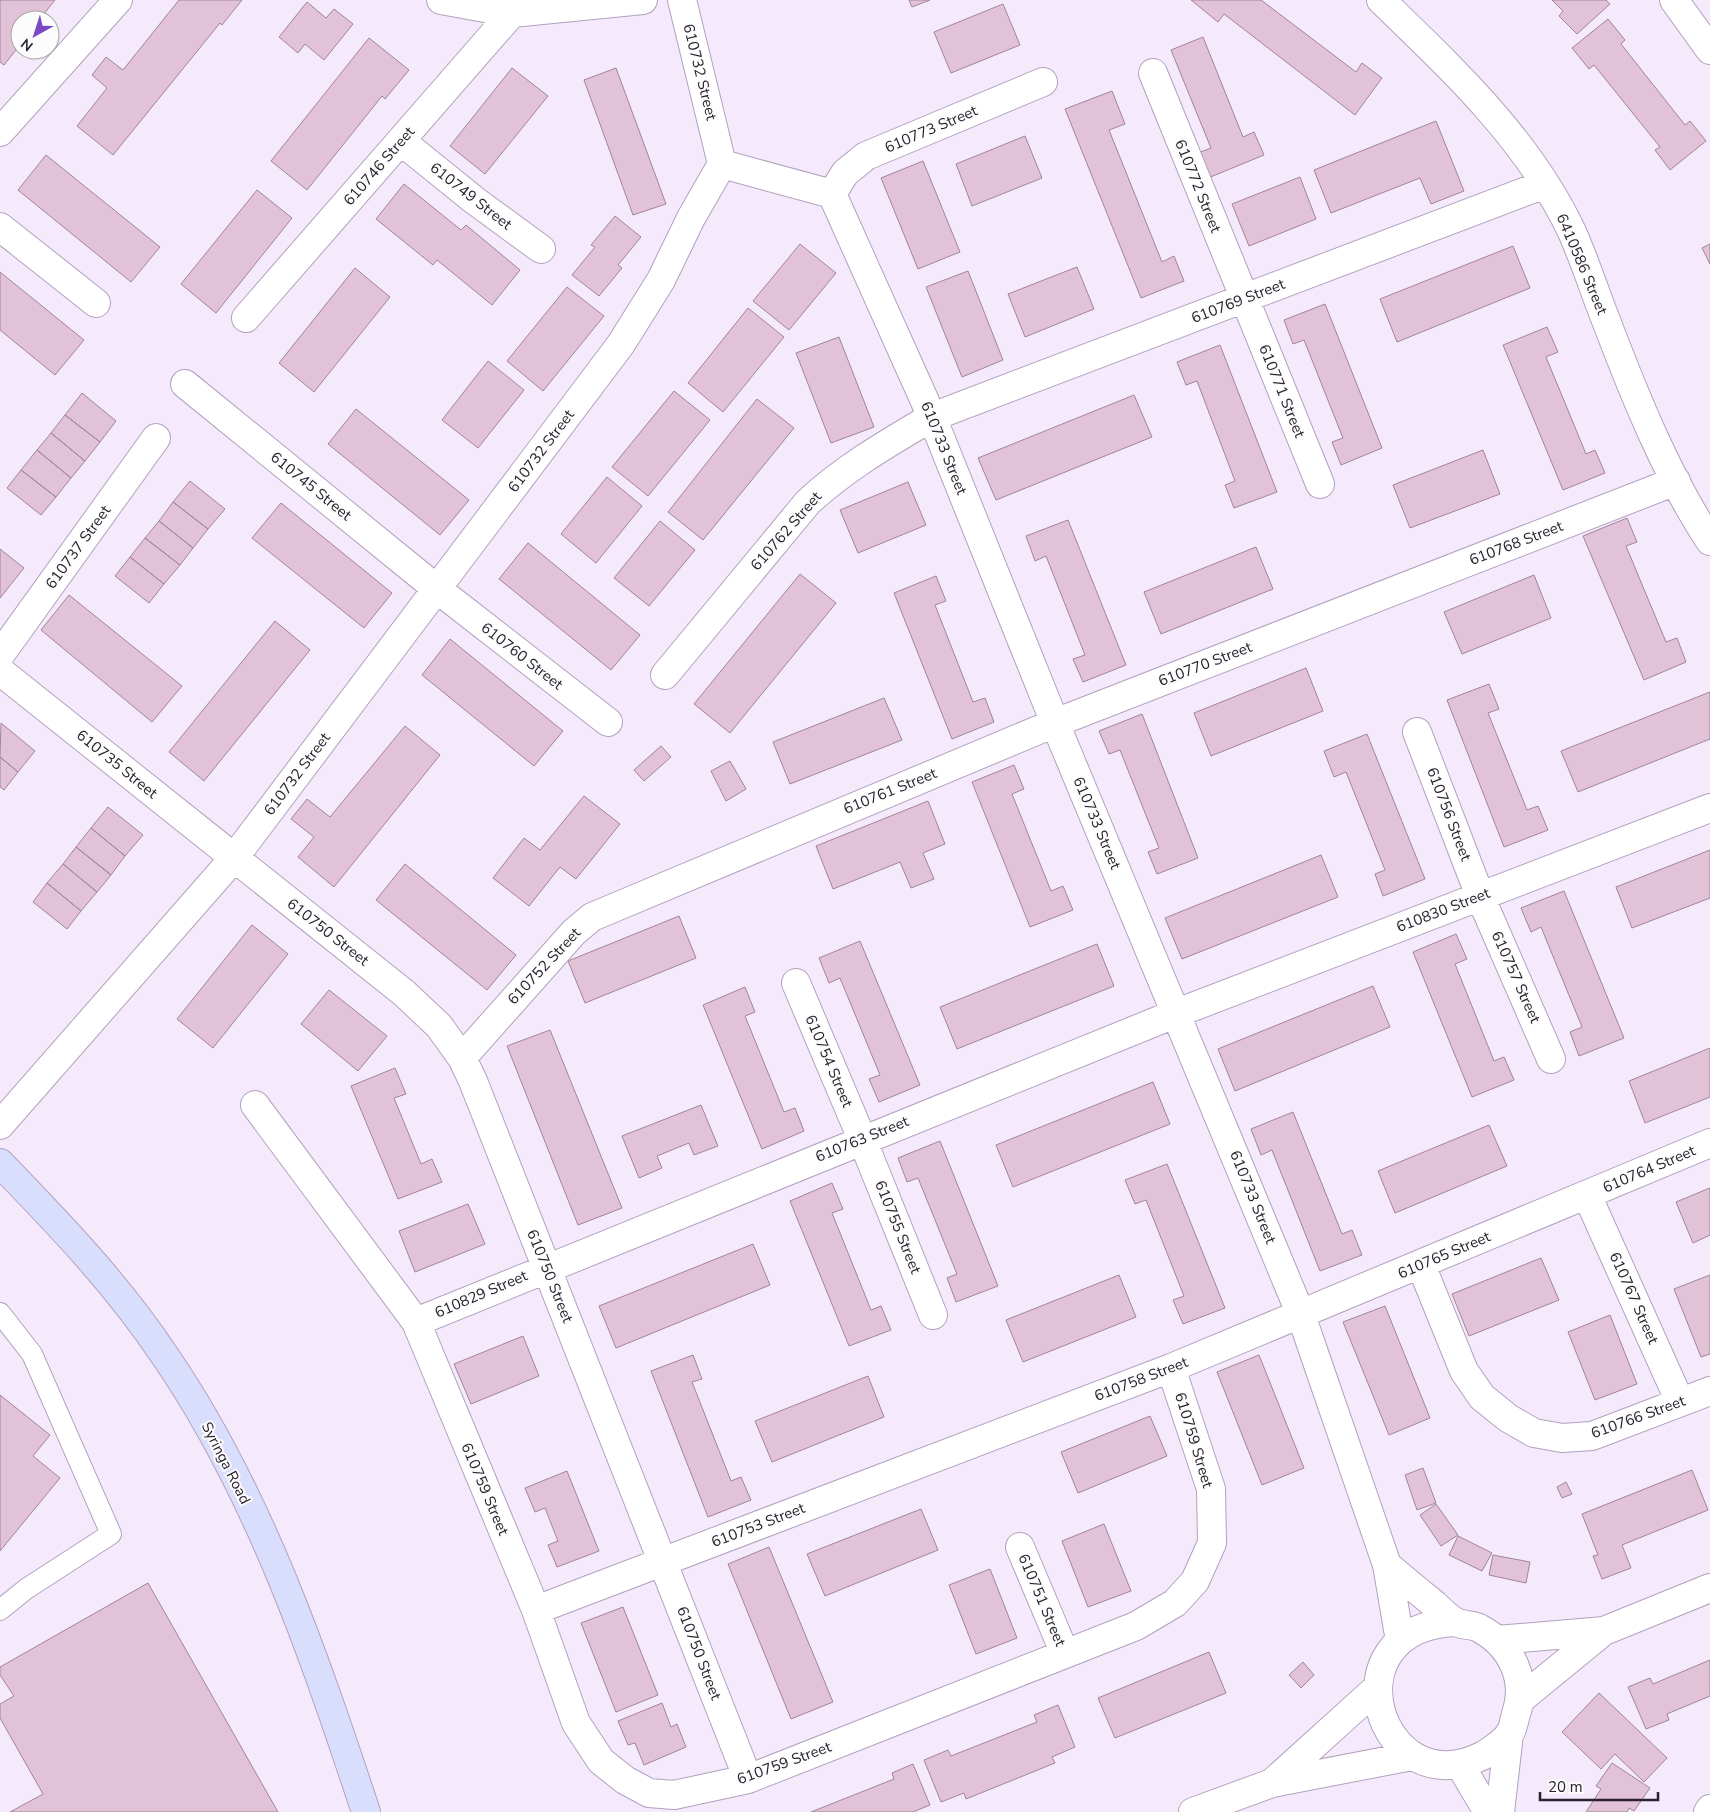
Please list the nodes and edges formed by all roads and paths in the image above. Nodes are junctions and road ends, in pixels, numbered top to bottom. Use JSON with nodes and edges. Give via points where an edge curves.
{"nodes":[{"id":1,"x":118,"y":0,"type":"edge"},
{"id":2,"x":441,"y":0,"type":"edge"},
{"id":3,"x":643,"y":0,"type":"edge"},
{"id":4,"x":682,"y":0,"type":"edge"},
{"id":5,"x":1381,"y":0,"type":"edge"},
{"id":6,"x":1674,"y":0,"type":"edge"},
{"id":7,"x":512,"y":13,"type":"junction"},
{"id":8,"x":1710,"y":50,"type":"edge"},
{"id":9,"x":1152,"y":73,"type":"dead end"},
{"id":10,"x":1042,"y":82,"type":"dead end"},
{"id":11,"x":0,"y":132,"type":"edge"},
{"id":12,"x":401,"y":141,"type":"junction"},
{"id":13,"x":722,"y":164,"type":"junction"},
{"id":14,"x":1545,"y":184,"type":"junction"},
{"id":15,"x":832,"y":194,"type":"junction"},
{"id":16,"x":0,"y":227,"type":"edge"},
{"id":17,"x":541,"y":249,"type":"dead end"},
{"id":18,"x":1243,"y":299,"type":"junction"},
{"id":19,"x":96,"y":303,"type":"dead end"},
{"id":20,"x":246,"y":318,"type":"dead end"},
{"id":21,"x":185,"y":384,"type":"dead end"},
{"id":22,"x":932,"y":417,"type":"junction"},
{"id":23,"x":156,"y":438,"type":"dead end"},
{"id":24,"x":1676,"y":481,"type":"junction"},
{"id":25,"x":1320,"y":484,"type":"dead end"},
{"id":26,"x":1710,"y":541,"type":"edge"},
{"id":27,"x":437,"y":589,"type":"junction"},
{"id":28,"x":1356,"y":605,"type":"joint"},
{"id":29,"x":0,"y":655,"type":"edge"},
{"id":30,"x":0,"y":670,"type":"edge"},
{"id":31,"x":665,"y":674,"type":"dead end"},
{"id":32,"x":608,"y":722,"type":"dead end"},
{"id":33,"x":1055,"y":723,"type":"junction"},
{"id":34,"x":1417,"y":732,"type":"dead end"},
{"id":35,"x":1710,"y":808,"type":"edge"},
{"id":36,"x":234,"y":858,"type":"junction"},
{"id":37,"x":725,"y":860,"type":"joint"},
{"id":38,"x":1480,"y":896,"type":"junction"},
{"id":39,"x":796,"y":983,"type":"dead end"},
{"id":40,"x":1177,"y":1012,"type":"junction"},
{"id":41,"x":462,"y":1058,"type":"junction"},
{"id":42,"x":1551,"y":1059,"type":"dead end"},
{"id":43,"x":255,"y":1106,"type":"dead end"},
{"id":44,"x":0,"y":1125,"type":"edge"},
{"id":45,"x":862,"y":1139,"type":"junction"},
{"id":46,"x":1710,"y":1143,"type":"edge"},
{"id":47,"x":0,"y":1164,"type":"edge"},
{"id":48,"x":1587,"y":1195,"type":"junction"},
{"id":49,"x":1421,"y":1265,"type":"junction"},
{"id":50,"x":547,"y":1267,"type":"junction"},
{"id":51,"x":0,"y":1313,"type":"edge"},
{"id":52,"x":933,"y":1315,"type":"dead end"},
{"id":53,"x":1301,"y":1315,"type":"junction"},
{"id":54,"x":416,"y":1322,"type":"junction"},
{"id":55,"x":1171,"y":1368,"type":"junction"},
{"id":56,"x":1710,"y":1391,"type":"edge"},
{"id":57,"x":1680,"y":1402,"type":"junction"},
{"id":58,"x":980,"y":1441,"type":"joint"},
{"id":59,"x":1020,"y":1547,"type":"dead end"},
{"id":60,"x":663,"y":1560,"type":"junction"},
{"id":61,"x":1387,"y":1565,"type":"junction"},
{"id":62,"x":1710,"y":1588,"type":"edge"},
{"id":63,"x":0,"y":1610,"type":"edge"},
{"id":64,"x":536,"y":1610,"type":"junction"},
{"id":65,"x":1455,"y":1622,"type":"junction"},
{"id":66,"x":1604,"y":1631,"type":"junction"},
{"id":67,"x":1497,"y":1640,"type":"junction"},
{"id":68,"x":1400,"y":1641,"type":"junction"},
{"id":69,"x":1065,"y":1654,"type":"junction"},
{"id":70,"x":1377,"y":1688,"type":"junction"},
{"id":71,"x":1522,"y":1699,"type":"junction"},
{"id":72,"x":1510,"y":1734,"type":"junction"},
{"id":73,"x":1412,"y":1756,"type":"junction"},
{"id":74,"x":1460,"y":1765,"type":"junction"},
{"id":75,"x":748,"y":1779,"type":"junction"},
{"id":76,"x":1272,"y":1783,"type":"junction"},
{"id":77,"x":366,"y":1812,"type":"edge"},
{"id":78,"x":1192,"y":1812,"type":"edge"},
{"id":79,"x":1488,"y":1812,"type":"edge"},
{"id":80,"x":1500,"y":1812,"type":"edge"}],
"edges":[{"from":1,"to":11,"type":"street"},
{"from":2,"to":7,"type":"street"},
{"from":3,"to":7,"type":"street"},
{"from":4,"to":13,"type":"street","name":"610732 Street"},
{"from":5,"to":14,"type":"street","name":"6410586 Street","via":[[1471,88],[1514,138]]},
{"from":6,"to":8,"type":"street"},
{"from":7,"to":12,"type":"street","name":"610746 Street"},
{"from":9,"to":18,"type":"street","name":"610772 Street"},
{"from":10,"to":15,"type":"street","name":"610773 Street","via":[[866,156],[845,173]]},
{"from":12,"to":17,"type":"street","name":"610749 Street"},
{"from":12,"to":20,"type":"street","name":"610746 Street"},
{"from":13,"to":15,"type":"street"},
{"from":13,"to":27,"type":"street","name":"610732 Street","via":[[661,280],[621,344]]},
{"from":14,"to":18,"type":"street","name":"610769 Street"},
{"from":14,"to":24,"type":"street","name":"6410586 Street","via":[[1572,232],[1631,386]]},
{"from":15,"to":22,"type":"street","name":"610733 Street"},
{"from":16,"to":19,"type":"street"},
{"from":18,"to":22,"type":"street","name":"610769 Street"},
{"from":18,"to":25,"type":"street","name":"610771 Street"},
{"from":21,"to":27,"type":"street","name":"610745 Street"},
{"from":22,"to":31,"type":"street","name":"610762 Street","via":[[861,459],[808,502]]},
{"from":22,"to":33,"type":"street","name":"610733 Street"},
{"from":23,"to":29,"type":"street","name":"610737 Street"},
{"from":24,"to":26,"type":"street","name":"6410586 Street"},
{"from":24,"to":28,"type":"street","name":"610768 Street"},
{"from":27,"to":32,"type":"street","name":"610760 Street"},
{"from":27,"to":36,"type":"street","name":"610732 Street"},
{"from":28,"to":33,"type":"street","name":"610770 Street"},
{"from":30,"to":36,"type":"street","name":"610735 Street"},
{"from":33,"to":37,"type":"street","name":"610761 Street"},
{"from":33,"to":40,"type":"street","name":"610733 Street"},
{"from":34,"to":38,"type":"street","name":"610756 Street"},
{"from":35,"to":38,"type":"street","name":"610830 Street"},
{"from":36,"to":41,"type":"street","name":"610750 Street","via":[[404,993],[439,1026]]},
{"from":36,"to":44,"type":"street","name":"610732 Street"},
{"from":37,"to":41,"type":"street","name":"610752 Street","via":[[592,917],[574,932]]},
{"from":38,"to":40,"type":"street","name":"610830 Street"},
{"from":38,"to":42,"type":"street","name":"610757 Street"},
{"from":39,"to":45,"type":"street","name":"610754 Street"},
{"from":40,"to":45,"type":"street","name":"610763 Street"},
{"from":40,"to":53,"type":"street","name":"610733 Street"},
{"from":41,"to":50,"type":"street","name":"610750 Street"},
{"from":43,"to":54,"type":"street","name":"610759 Street"},
{"from":45,"to":50,"type":"street","name":"610763 Street"},
{"from":45,"to":52,"type":"street","name":"610755 Street"},
{"from":46,"to":48,"type":"street","name":"610764 Street"},
{"from":47,"to":77,"type":"street","name":"Syringa Road","via":[[104,1272],[166,1356],[223,1452],[278,1569],[333,1711]]},
{"from":48,"to":49,"type":"street","name":"610765 Street"},
{"from":48,"to":57,"type":"street","name":"610767 Street"},
{"from":49,"to":53,"type":"street","name":"610765 Street"},
{"from":49,"to":57,"type":"street","name":"610766 Street","via":[[1464,1371],[1482,1397],[1534,1433],[1562,1438],[1592,1436]]},
{"from":50,"to":54,"type":"street","name":"610829 Street"},
{"from":50,"to":60,"type":"street","name":"610750 Street"},
{"from":51,"to":63,"type":"lane","via":[[32,1354],[111,1534],[26,1589]]},
{"from":53,"to":55,"type":"street","name":"610758 Street"},
{"from":53,"to":61,"type":"street","name":"610733 Street"},
{"from":54,"to":64,"type":"street","name":"610759 Street"},
{"from":55,"to":58,"type":"street","name":"610758 Street"},
{"from":55,"to":69,"type":"street","name":"610759 Street","via":[[1211,1489],[1212,1543],[1195,1581],[1174,1603],[1136,1626]]},
{"from":56,"to":57,"type":"street","name":"610766 Street"},
{"from":58,"to":60,"type":"street","name":"610753 Street"},
{"from":59,"to":69,"type":"street","name":"610751 Street"},
{"from":60,"to":64,"type":"street","name":"610753 Street"},
{"from":60,"to":75,"type":"street","name":"610750 Street"},
{"from":61,"to":65,"type":"street"},
{"from":61,"to":68,"type":"street","name":"610733 Street"},
{"from":62,"to":66,"type":"street"},
{"from":64,"to":75,"type":"street","name":"610759 Street","via":[[576,1723],[601,1761],[649,1793],[674,1795]]},
{"from":65,"to":67,"type":"street","via":[[1478,1627]]},
{"from":65,"to":68,"type":"street","via":[[1434,1623],[1415,1630]]},
{"from":66,"to":67,"type":"street"},
{"from":66,"to":71,"type":"street"},
{"from":67,"to":71,"type":"street","via":[[1511,1657],[1519,1677]]},
{"from":68,"to":70,"type":"street","via":[[1388,1654]]},
{"from":69,"to":75,"type":"street","name":"610759 Street"},
{"from":70,"to":73,"type":"street","via":[[1380,1716],[1394,1740]]},
{"from":70,"to":76,"type":"street"},
{"from":71,"to":72,"type":"street"},
{"from":72,"to":74,"type":"street","via":[[1484,1755]]},
{"from":72,"to":80,"type":"street"},
{"from":73,"to":74,"type":"street","via":[[1436,1764]]},
{"from":73,"to":76,"type":"street"},
{"from":74,"to":79,"type":"street"},
{"from":76,"to":78,"type":"street"}]}
